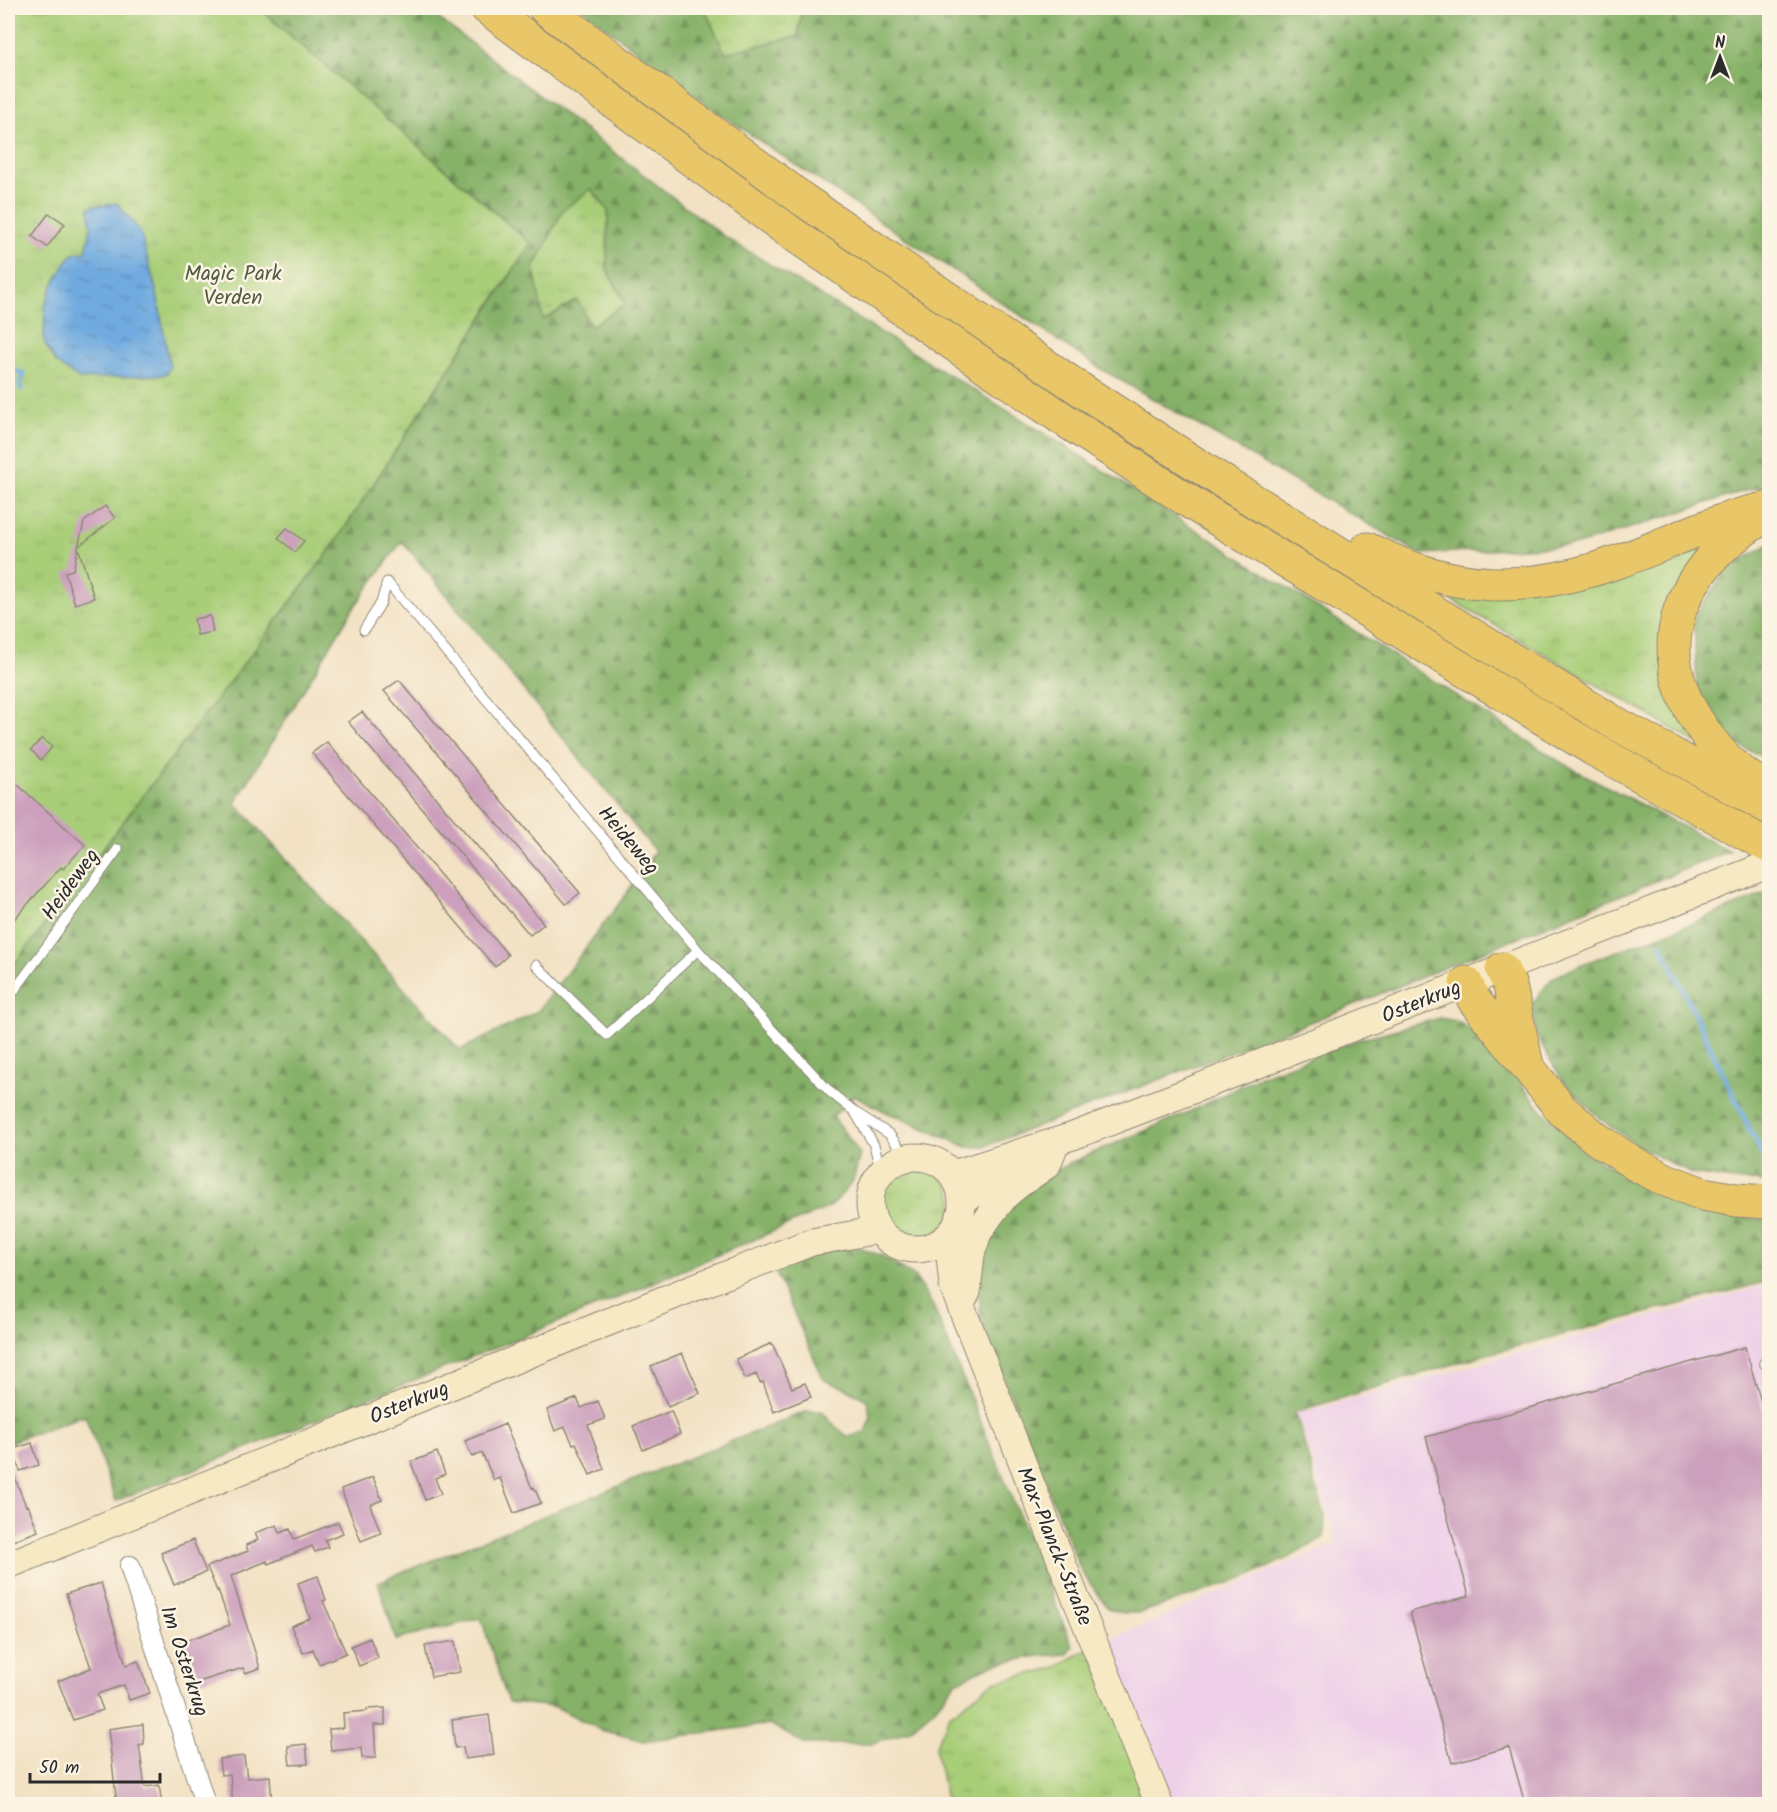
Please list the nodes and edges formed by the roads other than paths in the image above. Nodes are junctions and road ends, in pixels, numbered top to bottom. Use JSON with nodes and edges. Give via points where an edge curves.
{"nodes":[{"id":1,"x":487,"y":8,"type":"edge"},
{"id":2,"x":545,"y":8,"type":"edge"},
{"id":3,"x":1242,"y":492,"type":"junction"},
{"id":4,"x":1770,"y":508,"type":"edge"},
{"id":5,"x":1770,"y":514,"type":"edge"},
{"id":6,"x":364,"y":630,"type":"dead end"},
{"id":7,"x":1770,"y":789,"type":"edge"},
{"id":8,"x":1770,"y":808,"type":"edge"},
{"id":9,"x":1770,"y":847,"type":"edge"},
{"id":10,"x":118,"y":849,"type":"dead end"},
{"id":11,"x":1770,"y":864,"type":"edge"},
{"id":12,"x":698,"y":950,"type":"junction"},
{"id":13,"x":536,"y":965,"type":"dead end"},
{"id":14,"x":1502,"y":969,"type":"junction"},
{"id":15,"x":1466,"y":983,"type":"junction"},
{"id":16,"x":8,"y":999,"type":"edge"},
{"id":17,"x":1527,"y":1066,"type":"junction"},
{"id":18,"x":855,"y":1112,"type":"junction"},
{"id":19,"x":1063,"y":1142,"type":"junction"},
{"id":20,"x":906,"y":1157,"type":"junction"},
{"id":21,"x":881,"y":1172,"type":"junction"},
{"id":22,"x":953,"y":1174,"type":"junction"},
{"id":23,"x":963,"y":1200,"type":"junction"},
{"id":24,"x":1770,"y":1202,"type":"edge"},
{"id":25,"x":874,"y":1217,"type":"junction"},
{"id":26,"x":948,"y":1236,"type":"junction"},
{"id":27,"x":923,"y":1249,"type":"junction"},
{"id":28,"x":957,"y":1295,"type":"junction"},
{"id":29,"x":8,"y":1565,"type":"edge"},
{"id":30,"x":130,"y":1566,"type":"dead end"},
{"id":31,"x":205,"y":1804,"type":"edge"},
{"id":32,"x":1159,"y":1804,"type":"edge"}],
"edges":[{"from":1,"to":9,"type":"highway","via":[[787,230],[1063,419],[1193,504],[1593,749]]},
{"from":2,"to":3,"type":"highway","via":[[805,201],[1067,381]]},
{"from":3,"to":4,"type":"highway","via":[[1272,494],[1361,546],[1417,571],[1453,581],[1487,584],[1529,584],[1565,578],[1615,563],[1723,519]]},
{"from":3,"to":8,"type":"highway","via":[[1610,720]]},
{"from":5,"to":7,"type":"highway","via":[[1729,541],[1696,577],[1680,611],[1674,645],[1679,686],[1696,721],[1719,752]]},
{"from":6,"to":12,"type":"lane","name":"Heideweg","via":[[381,603],[387,582]]},
{"from":10,"to":16,"type":"lane","name":"Heideweg"},
{"from":11,"to":14,"type":"main road","name":"Osterkrug"},
{"from":12,"to":13,"type":"lane","via":[[607,1035]]},
{"from":12,"to":18,"type":"lane","name":"Heideweg","via":[[830,1092]]},
{"from":14,"to":15,"type":"main road","name":"Osterkrug"},
{"from":14,"to":17,"type":"highway","via":[[1510,987]]},
{"from":15,"to":17,"type":"highway","via":[[1474,1000]]},
{"from":15,"to":19,"type":"main road","name":"Osterkrug"},
{"from":17,"to":24,"type":"highway","via":[[1562,1110],[1635,1164],[1702,1194]]},
{"from":18,"to":20,"type":"lane","name":"Heideweg","via":[[889,1134]]},
{"from":18,"to":21,"type":"lane","name":"Heideweg","via":[[873,1145]]},
{"from":19,"to":22,"type":"main road","name":"Osterkrug"},
{"from":19,"to":23,"type":"main road","name":"Osterkrug"},
{"from":19,"to":28,"type":"main road","via":[[1047,1165],[1018,1185],[991,1214],[978,1233],[971,1254],[967,1292]]},
{"from":20,"to":21,"type":"main road"},
{"from":20,"to":22,"type":"main road","via":[[935,1160]]},
{"from":21,"to":25,"type":"main road","via":[[873,1186]]},
{"from":22,"to":23,"type":"main road"},
{"from":23,"to":26,"type":"main road","via":[[957,1226]]},
{"from":25,"to":27,"type":"main road","via":[[888,1240],[899,1246]]},
{"from":25,"to":29,"type":"main road","name":"Osterkrug"},
{"from":26,"to":27,"type":"main road"},
{"from":26,"to":28,"type":"main road","name":"Max-Planck-Straße"},
{"from":27,"to":28,"type":"main road","name":"Max-Planck-Straße"},
{"from":28,"to":32,"type":"main road","name":"Max-Planck-Straße"},
{"from":30,"to":31,"type":"street","name":"Im Osterkrug"}]}
